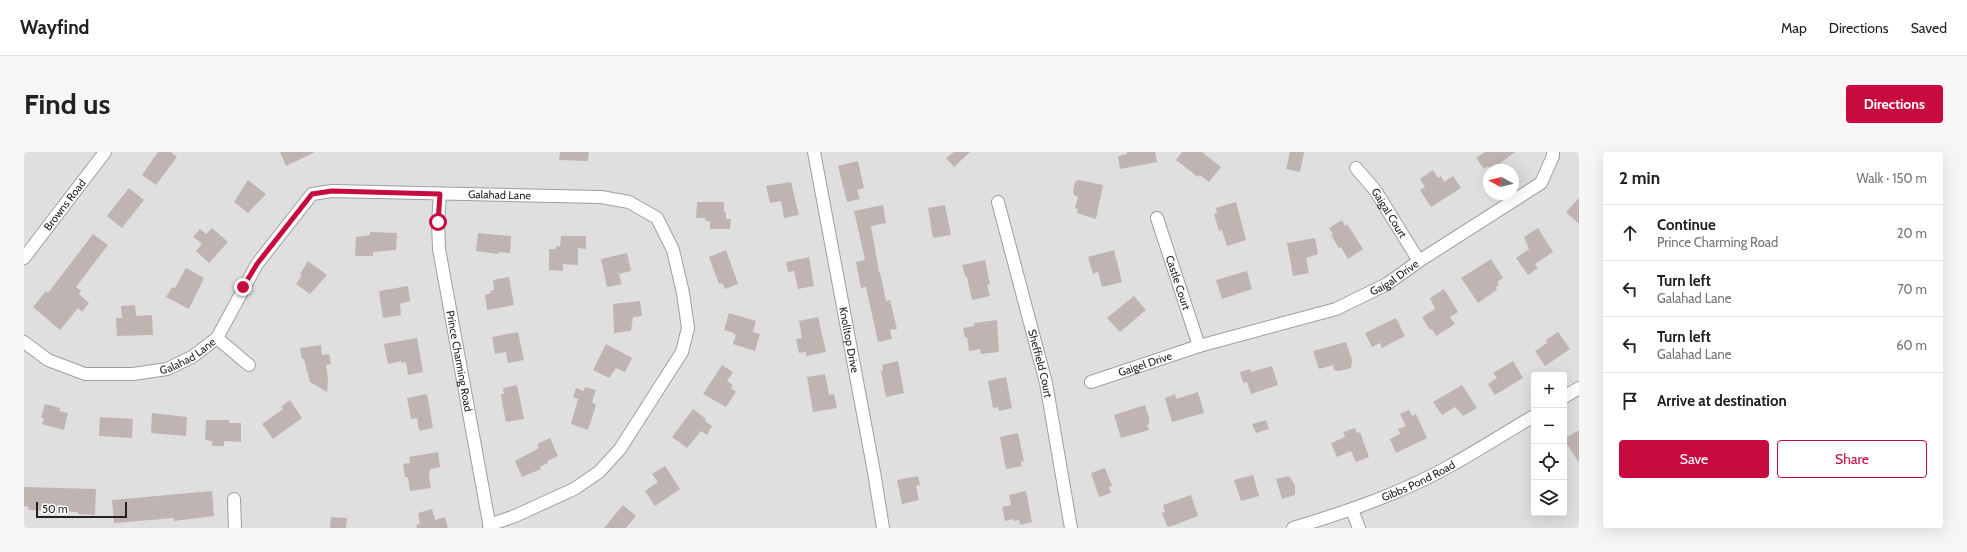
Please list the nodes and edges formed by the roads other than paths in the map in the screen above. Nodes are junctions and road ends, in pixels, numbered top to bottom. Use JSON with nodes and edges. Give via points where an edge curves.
{"nodes":[{"id":1,"x":105,"y":152,"type":"edge"},
{"id":2,"x":814,"y":152,"type":"edge"},
{"id":3,"x":1553,"y":152,"type":"edge"},
{"id":4,"x":1356,"y":168,"type":"dead end"},
{"id":5,"x":440,"y":194,"type":"junction"},
{"id":6,"x":998,"y":202,"type":"dead end"},
{"id":7,"x":1157,"y":218,"type":"dead end"},
{"id":8,"x":24,"y":258,"type":"edge"},
{"id":9,"x":1419,"y":261,"type":"junction"},
{"id":10,"x":217,"y":338,"type":"junction"},
{"id":11,"x":24,"y":342,"type":"edge"},
{"id":12,"x":1199,"y":346,"type":"junction"},
{"id":13,"x":249,"y":365,"type":"dead end"},
{"id":14,"x":1091,"y":382,"type":"dead end"},
{"id":15,"x":1579,"y":388,"type":"edge"},
{"id":16,"x":1567,"y":395,"type":"edge"},
{"id":17,"x":1531,"y":418,"type":"edge"},
{"id":18,"x":234,"y":499,"type":"dead end"},
{"id":19,"x":1352,"y":510,"type":"junction"},
{"id":20,"x":490,"y":526,"type":"edge"},
{"id":21,"x":235,"y":528,"type":"edge"},
{"id":22,"x":883,"y":528,"type":"edge"},
{"id":23,"x":1071,"y":528,"type":"edge"},
{"id":24,"x":1293,"y":528,"type":"edge"},
{"id":25,"x":1359,"y":528,"type":"edge"}],
"edges":[{"from":1,"to":8,"type":"street","name":"Browns Road"},
{"from":2,"to":22,"type":"street","name":"Knolltop Drive"},
{"from":3,"to":9,"type":"street","name":"Gaigal Drive","via":[[1541,183]]},
{"from":4,"to":9,"type":"street","name":"Gaigal Court","via":[[1375,190]]},
{"from":5,"to":10,"type":"street","name":"Galahad Lane","via":[[332,191],[312,194],[257,264]]},
{"from":5,"to":20,"type":"street","name":"Prince Charming Road","via":[[439,249]]},
{"from":5,"to":20,"type":"street","name":"Galahad Lane","via":[[601,197],[629,202],[657,218],[673,250],[688,328],[682,352],[620,449],[599,472],[574,489]]},
{"from":6,"to":23,"type":"street","name":"Sheffield Court","via":[[1046,383]]},
{"from":7,"to":12,"type":"street","name":"Castle Court"},
{"from":9,"to":12,"type":"street","name":"Gaigal Drive","via":[[1387,284],[1336,309]]},
{"from":10,"to":11,"type":"street","name":"Galahad Lane","via":[[192,357],[166,369],[133,374],[85,374],[48,360]]},
{"from":10,"to":13,"type":"street"},
{"from":12,"to":14,"type":"street","name":"Gaigel Drive"},
{"from":15,"to":16,"type":"street"},
{"from":17,"to":19,"type":"street","name":"Gibbs Pond Road","via":[[1454,464]]},
{"from":18,"to":21,"type":"street"},
{"from":19,"to":24,"type":"street","name":"Gibbs Pond Road"},
{"from":19,"to":25,"type":"street"}]}
